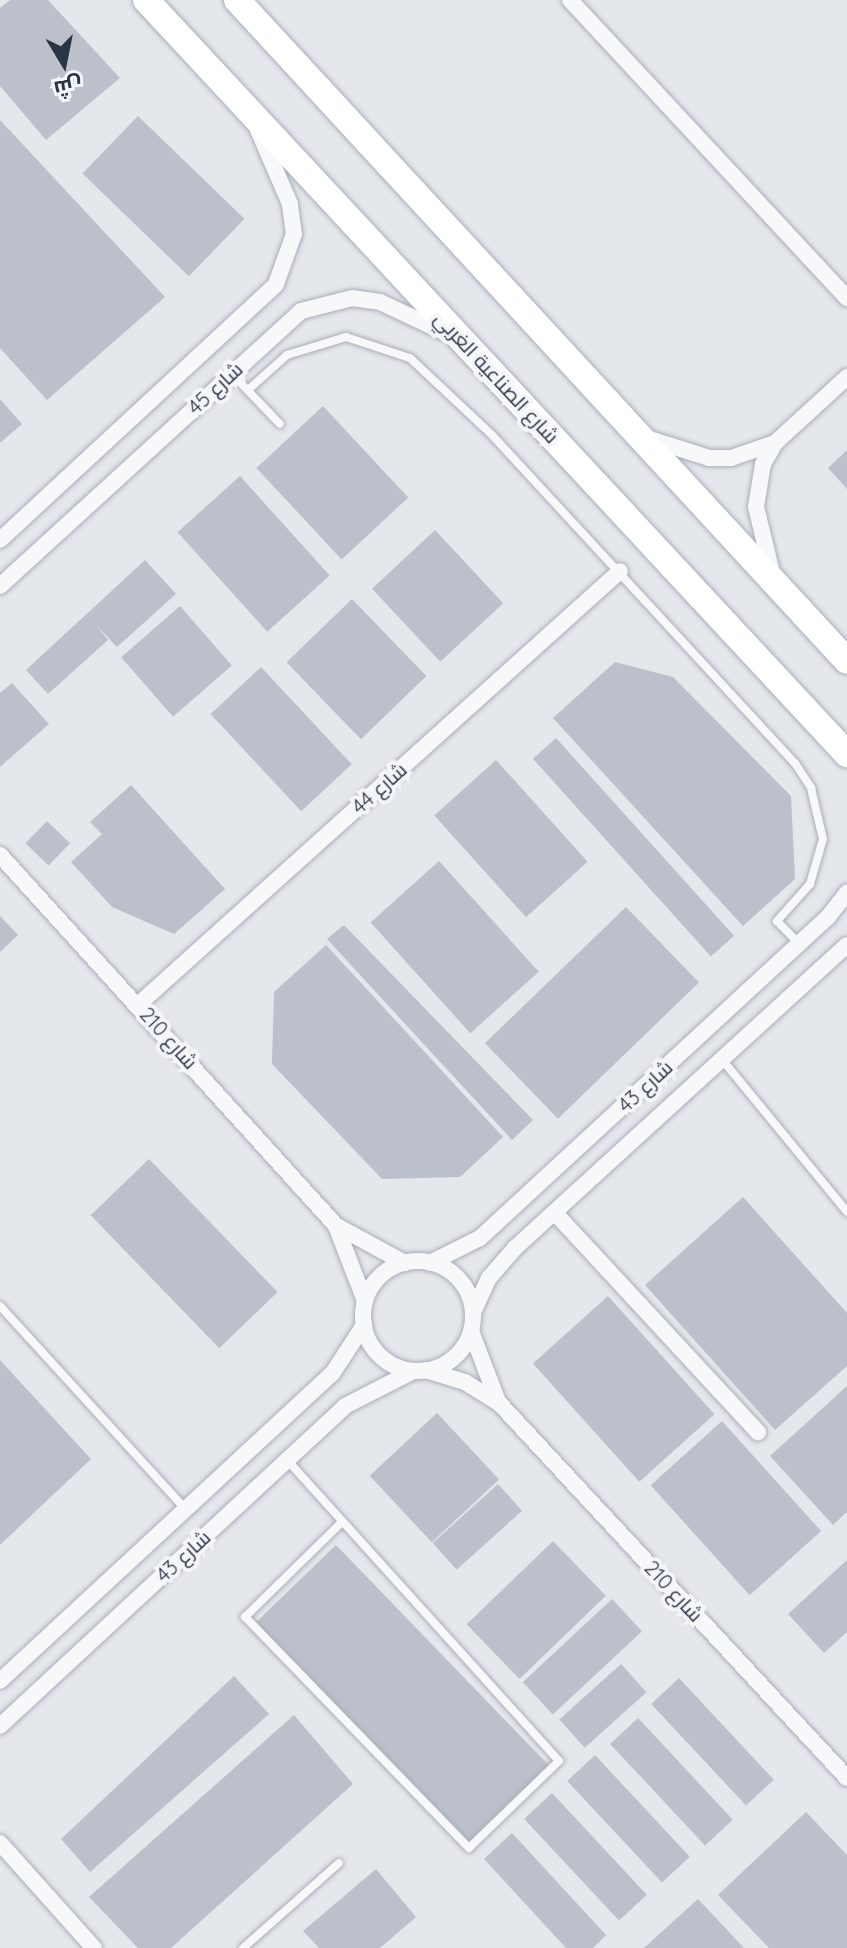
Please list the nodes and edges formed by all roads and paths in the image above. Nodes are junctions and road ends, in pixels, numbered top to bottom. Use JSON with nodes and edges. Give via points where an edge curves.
{"nodes":[{"id":1,"x":146,"y":0,"type":"edge"},
{"id":2,"x":237,"y":0,"type":"edge"},
{"id":3,"x":570,"y":0,"type":"edge"},
{"id":4,"x":247,"y":107,"type":"junction"},
{"id":5,"x":847,"y":298,"type":"edge"},
{"id":6,"x":466,"y":343,"type":"junction"},
{"id":7,"x":231,"y":373,"type":"junction"},
{"id":8,"x":847,"y":377,"type":"edge"},
{"id":9,"x":248,"y":390,"type":"junction"},
{"id":10,"x":280,"y":424,"type":"dead end"},
{"id":11,"x":633,"y":434,"type":"junction"},
{"id":12,"x":775,"y":443,"type":"junction"},
{"id":13,"x":0,"y":540,"type":"edge"},
{"id":14,"x":620,"y":571,"type":"junction"},
{"id":15,"x":0,"y":586,"type":"edge"},
{"id":16,"x":776,"y":587,"type":"junction"},
{"id":17,"x":847,"y":661,"type":"edge"},
{"id":18,"x":846,"y":756,"type":"edge"},
{"id":19,"x":0,"y":855,"type":"edge"},
{"id":20,"x":847,"y":893,"type":"edge"},
{"id":21,"x":799,"y":944,"type":"junction"},
{"id":22,"x":847,"y":945,"type":"edge"},
{"id":23,"x":139,"y":1004,"type":"junction"},
{"id":24,"x":724,"y":1062,"type":"junction"},
{"id":25,"x":847,"y":1212,"type":"edge"},
{"id":26,"x":555,"y":1213,"type":"junction"},
{"id":27,"x":335,"y":1225,"type":"junction"},
{"id":28,"x":405,"y":1263,"type":"junction"},
{"id":29,"x":430,"y":1263,"type":"junction"},
{"id":30,"x":365,"y":1301,"type":"junction"},
{"id":31,"x":0,"y":1306,"type":"edge"},
{"id":32,"x":473,"y":1312,"type":"junction"},
{"id":33,"x":364,"y":1325,"type":"junction"},
{"id":34,"x":471,"y":1331,"type":"junction"},
{"id":35,"x":419,"y":1370,"type":"junction"},
{"id":36,"x":500,"y":1404,"type":"junction"},
{"id":37,"x":758,"y":1432,"type":"dead end"},
{"id":38,"x":288,"y":1461,"type":"junction"},
{"id":39,"x":186,"y":1510,"type":"junction"},
{"id":40,"x":341,"y":1523,"type":"junction"},
{"id":41,"x":0,"y":1681,"type":"edge"},
{"id":42,"x":0,"y":1726,"type":"edge"},
{"id":43,"x":847,"y":1778,"type":"edge"},
{"id":44,"x":0,"y":1843,"type":"edge"},
{"id":45,"x":339,"y":1863,"type":"dead end"},
{"id":46,"x":94,"y":1948,"type":"edge"},
{"id":47,"x":243,"y":1948,"type":"edge"}],
"edges":[{"from":1,"to":4,"type":"main road","name":"شارع الصناعية الغربي"},
{"from":2,"to":11,"type":"main road"},
{"from":3,"to":5,"type":"street"},
{"from":4,"to":6,"type":"main road","name":"شارع الصناعية الغربي"},
{"from":4,"to":13,"type":"street","name":"شارع 45","via":[[290,204],[290,260],[276,284]]},
{"from":6,"to":7,"type":"street","name":"شارع 45","via":[[380,302],[339,299],[301,311]]},
{"from":6,"to":18,"type":"main road","name":"شارع الصناعية الغربي"},
{"from":7,"to":9,"type":"lane"},
{"from":7,"to":15,"type":"street","name":"شارع 45"},
{"from":8,"to":12,"type":"street"},
{"from":9,"to":10,"type":"lane"},
{"from":9,"to":14,"type":"lane","via":[[287,355],[346,337],[410,358],[492,435]]},
{"from":11,"to":12,"type":"street","via":[[709,458],[731,458]]},
{"from":11,"to":16,"type":"main road"},
{"from":12,"to":16,"type":"street","via":[[757,485],[756,507]]},
{"from":14,"to":21,"type":"lane","via":[[795,763],[811,788],[823,839],[810,884],[777,921]]},
{"from":14,"to":23,"type":"street","name":"شارع 44"},
{"from":16,"to":17,"type":"main road"},
{"from":19,"to":23,"type":"street","name":"شارع 210"},
{"from":20,"to":21,"type":"street","name":"شارع 43"},
{"from":21,"to":29,"type":"street","name":"شارع 43","via":[[480,1238]]},
{"from":22,"to":24,"type":"street","name":"شارع 43"},
{"from":23,"to":27,"type":"street","name":"شارع 210"},
{"from":24,"to":25,"type":"lane"},
{"from":24,"to":26,"type":"street","name":"شارع 43"},
{"from":26,"to":32,"type":"street","name":"شارع 43","via":[[501,1263]]},
{"from":26,"to":37,"type":"street"},
{"from":27,"to":28,"type":"street","name":"شارع 210"},
{"from":27,"to":30,"type":"street","name":"شارع 210"},
{"from":28,"to":29,"type":"street"},
{"from":28,"to":30,"type":"street","via":[[376,1281]]},
{"from":29,"to":32,"type":"street","via":[[464,1286]]},
{"from":30,"to":33,"type":"street"},
{"from":31,"to":39,"type":"lane"},
{"from":32,"to":34,"type":"street"},
{"from":33,"to":35,"type":"street","via":[[380,1356]]},
{"from":33,"to":39,"type":"street","name":"شارع 43","via":[[332,1374]]},
{"from":34,"to":35,"type":"street","via":[[449,1361]]},
{"from":34,"to":36,"type":"street","name":"شارع 210"},
{"from":35,"to":36,"type":"street","name":"شارع 210","via":[[465,1382]]},
{"from":35,"to":38,"type":"street","name":"شارع 43","via":[[345,1406]]},
{"from":36,"to":43,"type":"street","name":"شارع 210"},
{"from":38,"to":40,"type":"lane"},
{"from":38,"to":42,"type":"street","name":"شارع 43"},
{"from":39,"to":41,"type":"street","name":"شارع 43"},
{"from":40,"to":40,"type":"lane","via":[[559,1761],[469,1848],[245,1617]]},
{"from":44,"to":46,"type":"street"},
{"from":45,"to":47,"type":"lane"}]}
